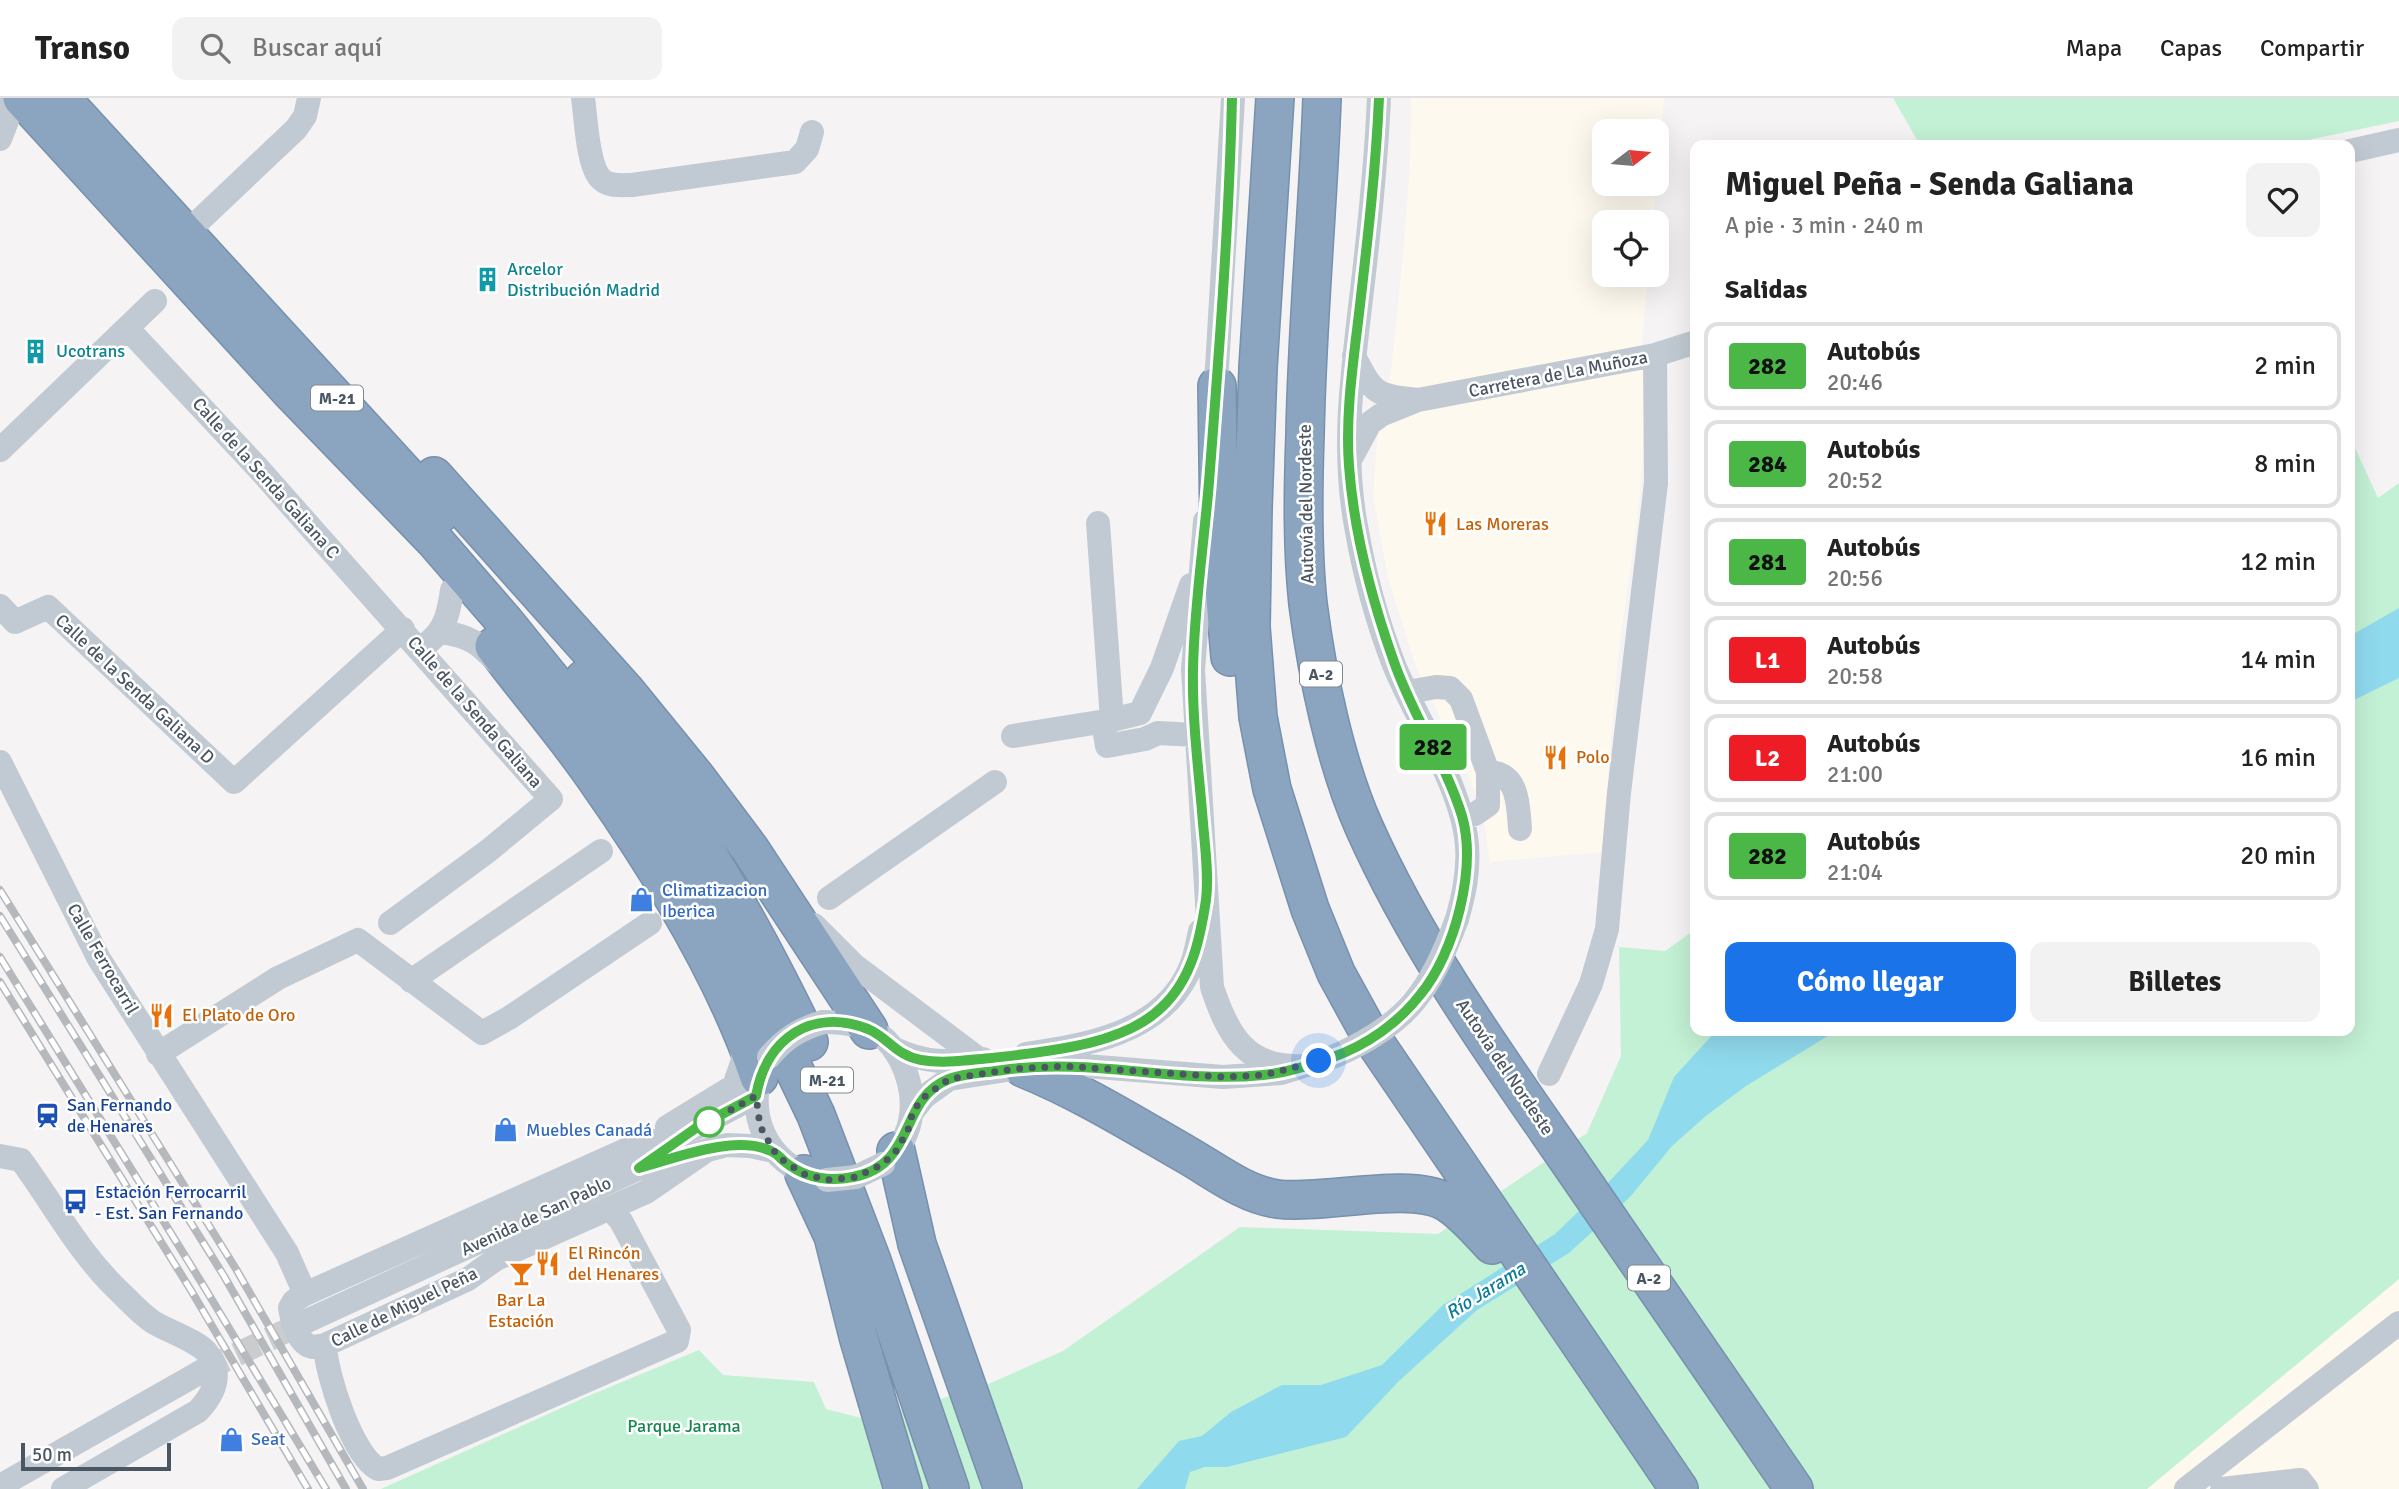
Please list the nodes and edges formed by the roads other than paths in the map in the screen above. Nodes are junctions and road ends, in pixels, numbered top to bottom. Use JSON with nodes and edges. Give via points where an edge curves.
{"nodes":[{"id":1,"x":22,"y":98,"type":"edge"},
{"id":2,"x":61,"y":98,"type":"edge"},
{"id":3,"x":88,"y":98,"type":"edge"},
{"id":4,"x":309,"y":98,"type":"edge"},
{"id":5,"x":583,"y":98,"type":"edge"},
{"id":6,"x":1233,"y":98,"type":"edge"},
{"id":7,"x":1275,"y":98,"type":"edge"},
{"id":8,"x":1322,"y":98,"type":"edge"},
{"id":9,"x":1379,"y":98,"type":"edge"},
{"id":10,"x":0,"y":109,"type":"edge"},
{"id":11,"x":812,"y":132,"type":"dead end"},
{"id":12,"x":0,"y":139,"type":"edge"},
{"id":13,"x":2399,"y":140,"type":"edge"},
{"id":14,"x":2355,"y":150,"type":"edge"},
{"id":15,"x":201,"y":219,"type":"junction"},
{"id":16,"x":155,"y":301,"type":"dead end"},
{"id":17,"x":127,"y":328,"type":"junction"},
{"id":18,"x":1690,"y":344,"type":"edge"},
{"id":19,"x":1655,"y":355,"type":"junction"},
{"id":20,"x":1354,"y":356,"type":"junction"},
{"id":21,"x":1217,"y":386,"type":"junction"},
{"id":22,"x":290,"y":391,"type":"junction"},
{"id":23,"x":1418,"y":400,"type":"junction"},
{"id":24,"x":0,"y":450,"type":"edge"},
{"id":25,"x":1349,"y":462,"type":"junction"},
{"id":26,"x":1098,"y":523,"type":"dead end"},
{"id":27,"x":1203,"y":551,"type":"junction"},
{"id":28,"x":452,"y":590,"type":"junction"},
{"id":29,"x":0,"y":606,"type":"edge"},
{"id":30,"x":403,"y":629,"type":"junction"},
{"id":31,"x":441,"y":632,"type":"junction"},
{"id":32,"x":421,"y":649,"type":"junction"},
{"id":33,"x":1407,"y":692,"type":"junction"},
{"id":34,"x":529,"y":693,"type":"junction"},
{"id":35,"x":1108,"y":721,"type":"junction"},
{"id":36,"x":1195,"y":735,"type":"junction"},
{"id":37,"x":1013,"y":736,"type":"dead end"},
{"id":38,"x":0,"y":762,"type":"edge"},
{"id":39,"x":1488,"y":772,"type":"junction"},
{"id":40,"x":995,"y":782,"type":"dead end"},
{"id":41,"x":1462,"y":817,"type":"junction"},
{"id":42,"x":1520,"y":829,"type":"dead end"},
{"id":43,"x":601,"y":851,"type":"dead end"},
{"id":44,"x":782,"y":893,"type":"junction"},
{"id":45,"x":1206,"y":896,"type":"junction"},
{"id":46,"x":829,"y":898,"type":"junction"},
{"id":47,"x":1310,"y":909,"type":"junction"},
{"id":48,"x":390,"y":923,"type":"dead end"},
{"id":49,"x":650,"y":923,"type":"dead end"},
{"id":50,"x":830,"y":941,"type":"junction"},
{"id":51,"x":411,"y":981,"type":"junction"},
{"id":52,"x":736,"y":1013,"type":"junction"},
{"id":53,"x":882,"y":1040,"type":"junction"},
{"id":54,"x":159,"y":1054,"type":"junction"},
{"id":55,"x":979,"y":1059,"type":"junction"},
{"id":56,"x":1303,"y":1066,"type":"junction"},
{"id":57,"x":1023,"y":1068,"type":"junction"},
{"id":58,"x":1549,"y":1074,"type":"dead end"},
{"id":59,"x":761,"y":1077,"type":"junction"},
{"id":60,"x":913,"y":1111,"type":"junction"},
{"id":61,"x":701,"y":1139,"type":"junction"},
{"id":62,"x":774,"y":1151,"type":"junction"},
{"id":63,"x":0,"y":1156,"type":"edge"},
{"id":64,"x":889,"y":1157,"type":"junction"},
{"id":65,"x":634,"y":1159,"type":"junction"},
{"id":66,"x":815,"y":1177,"type":"junction"},
{"id":67,"x":1460,"y":1195,"type":"junction"},
{"id":68,"x":611,"y":1209,"type":"junction"},
{"id":69,"x":305,"y":1294,"type":"junction"},
{"id":70,"x":307,"y":1321,"type":"tunnel mouth"},
{"id":71,"x":2399,"y":1323,"type":"edge"},
{"id":72,"x":325,"y":1345,"type":"junction"},
{"id":73,"x":204,"y":1370,"type":"tunnel mouth"},
{"id":74,"x":2304,"y":1484,"type":"edge"},
{"id":75,"x":0,"y":1485,"type":"edge"},
{"id":76,"x":64,"y":1489,"type":"edge"},
{"id":77,"x":903,"y":1489,"type":"edge"},
{"id":78,"x":950,"y":1489,"type":"edge"},
{"id":79,"x":975,"y":1489,"type":"edge"},
{"id":80,"x":1003,"y":1489,"type":"edge"},
{"id":81,"x":1679,"y":1489,"type":"edge"},
{"id":82,"x":1794,"y":1489,"type":"edge"},
{"id":83,"x":2186,"y":1489,"type":"edge"},
{"id":84,"x":2222,"y":1489,"type":"edge"}],
"edges":[{"from":1,"to":22,"type":"highway","number":"M-21"},
{"from":2,"to":79,"type":"highway","number":"M-21","via":[[449,522],[606,705],[669,795],[743,915],[839,1105]]},
{"from":3,"to":15,"type":"highway"},
{"from":4,"to":15,"type":"street","via":[[296,129]]},
{"from":5,"to":11,"type":"street","via":[[592,164],[600,178],[612,185],[795,162],[807,149]]},
{"from":6,"to":21,"type":"street"},
{"from":7,"to":47,"type":"highway","via":[[1258,369],[1251,627],[1258,717],[1272,789]]},
{"from":8,"to":82,"type":"highway","name":"Autovía del Nordeste","number":"A-2","via":[[1303,511],[1308,603],[1344,772],[1362,823],[1411,922],[1470,1018]]},
{"from":9,"to":20,"type":"street","via":[[1376,167]]},
{"from":10,"to":12,"type":"street","via":[[7,121]]},
{"from":13,"to":14,"type":"street"},
{"from":15,"to":44,"type":"highway","via":[[625,690]]},
{"from":16,"to":17,"type":"street"},
{"from":17,"to":24,"type":"street"},
{"from":17,"to":30,"type":"street","name":"Calle de la Senda Galiana C"},
{"from":18,"to":19,"type":"street","name":"Carretera de La Muñoza"},
{"from":19,"to":23,"type":"street","name":"Carretera de La Muñoza"},
{"from":19,"to":58,"type":"street","via":[[1656,483],[1607,929],[1591,984]]},
{"from":20,"to":23,"type":"street","name":"Carretera de La Muñoza","via":[[1374,390]]},
{"from":20,"to":25,"type":"street"},
{"from":21,"to":27,"type":"street"},
{"from":21,"to":47,"type":"highway","via":[[1219,529],[1240,728],[1268,839]]},
{"from":22,"to":28,"type":"highway"},
{"from":22,"to":78,"type":"highway","number":"M-21","via":[[434,540],[505,622],[585,721],[704,897],[816,1115]]},
{"from":23,"to":25,"type":"street","name":"Carretera de La Muñoza","via":[[1370,423]]},
{"from":25,"to":33,"type":"street","via":[[1355,526],[1372,595]]},
{"from":26,"to":35,"type":"street"},
{"from":27,"to":35,"type":"street","via":[[1162,668],[1140,713]]},
{"from":27,"to":36,"type":"street","via":[[1193,669]]},
{"from":28,"to":31,"type":"street"},
{"from":28,"to":34,"type":"highway"},
{"from":29,"to":30,"type":"street","name":"Calle de la Senda Galiana D","via":[[15,622],[48,607],[234,782]]},
{"from":30,"to":32,"type":"street","name":"Calle de la Senda Galiana"},
{"from":31,"to":32,"type":"street"},
{"from":31,"to":34,"type":"street","via":[[476,640]]},
{"from":32,"to":48,"type":"street","name":"Calle de la Senda Galiana","via":[[551,799]]},
{"from":33,"to":39,"type":"street","via":[[1450,688],[1461,699]]},
{"from":33,"to":41,"type":"street"},
{"from":34,"to":52,"type":"highway","via":[[597,781],[669,891]]},
{"from":35,"to":36,"type":"street","via":[[1107,746],[1158,733]]},
{"from":35,"to":37,"type":"street"},
{"from":36,"to":45,"type":"street"},
{"from":38,"to":54,"type":"street","name":"Calle Ferrocarril","via":[[99,959]]},
{"from":39,"to":41,"type":"street","via":[[1488,805]]},
{"from":39,"to":42,"type":"street","via":[[1497,772],[1513,783]]},
{"from":40,"to":46,"type":"street"},
{"from":41,"to":56,"type":"street","bridge":true,"via":[[1466,888],[1443,957],[1424,991],[1380,1033]]},
{"from":43,"to":51,"type":"street"},
{"from":44,"to":46,"type":"street","via":[[813,902]]},
{"from":44,"to":50,"type":"street"},
{"from":44,"to":53,"type":"highway"},
{"from":45,"to":55,"type":"street","via":[[1190,971],[1149,1018],[1079,1045]]},
{"from":45,"to":56,"type":"street","via":[[1212,987],[1233,1034],[1262,1060],[1283,1067]]},
{"from":46,"to":50,"type":"street","via":[[823,918]]},
{"from":47,"to":67,"type":"highway","via":[[1336,973]]},
{"from":49,"to":51,"type":"street","via":[[482,1033]]},
{"from":50,"to":55,"type":"street","via":[[854,965]]},
{"from":51,"to":54,"type":"street","via":[[358,940],[278,978]]},
{"from":52,"to":59,"type":"highway"},
{"from":52,"to":65,"type":"street","via":[[743,1060],[734,1086]]},
{"from":53,"to":55,"type":"street","via":[[916,1059]]},
{"from":53,"to":59,"type":"street","bridge":true,"via":[[847,1022],[802,1028],[783,1040]]},
{"from":53,"to":60,"type":"street","via":[[906,1073]]},
{"from":54,"to":69,"type":"street","name":"Calle Ferrocarril","via":[[287,1253]]},
{"from":56,"to":57,"type":"street","via":[[1264,1075],[1223,1077],[1098,1066]]},
{"from":57,"to":60,"type":"street","via":[[949,1079]]},
{"from":57,"to":67,"type":"highway","via":[[1106,1108],[1241,1188],[1277,1199],[1390,1193]]},
{"from":59,"to":61,"type":"street"},
{"from":59,"to":62,"type":"street","via":[[760,1126]]},
{"from":60,"to":64,"type":"street","via":[[908,1130]]},
{"from":61,"to":62,"type":"street"},
{"from":61,"to":65,"type":"street"},
{"from":61,"to":68,"type":"street","name":"Calle de Miguel Peña","via":[[646,1192]]},
{"from":62,"to":66,"type":"street"},
{"from":63,"to":76,"type":"street","via":[[21,1160],[86,1256],[118,1291],[150,1320],[207,1353],[216,1370],[210,1399],[198,1411]]},
{"from":64,"to":66,"type":"street","bridge":true,"via":[[856,1177]]},
{"from":64,"to":80,"type":"highway"},
{"from":65,"to":69,"type":"street"},
{"from":65,"to":70,"type":"street","name":"Avenida de San Pablo"},
{"from":66,"to":77,"type":"highway"},
{"from":67,"to":81,"type":"highway","via":[[1474,1226],[1557,1311]]},
{"from":68,"to":72,"type":"street","name":"Calle de Miguel Peña","via":[[496,1259],[468,1279]]},
{"from":68,"to":72,"type":"street","via":[[679,1330],[677,1341],[378,1469],[364,1457],[334,1394]]},
{"from":69,"to":72,"type":"street","name":"Calle de Miguel Peña","via":[[290,1308],[292,1321],[304,1343]]},
{"from":71,"to":83,"type":"street"},
{"from":73,"to":75,"type":"street"},
{"from":74,"to":84,"type":"street"}]}
